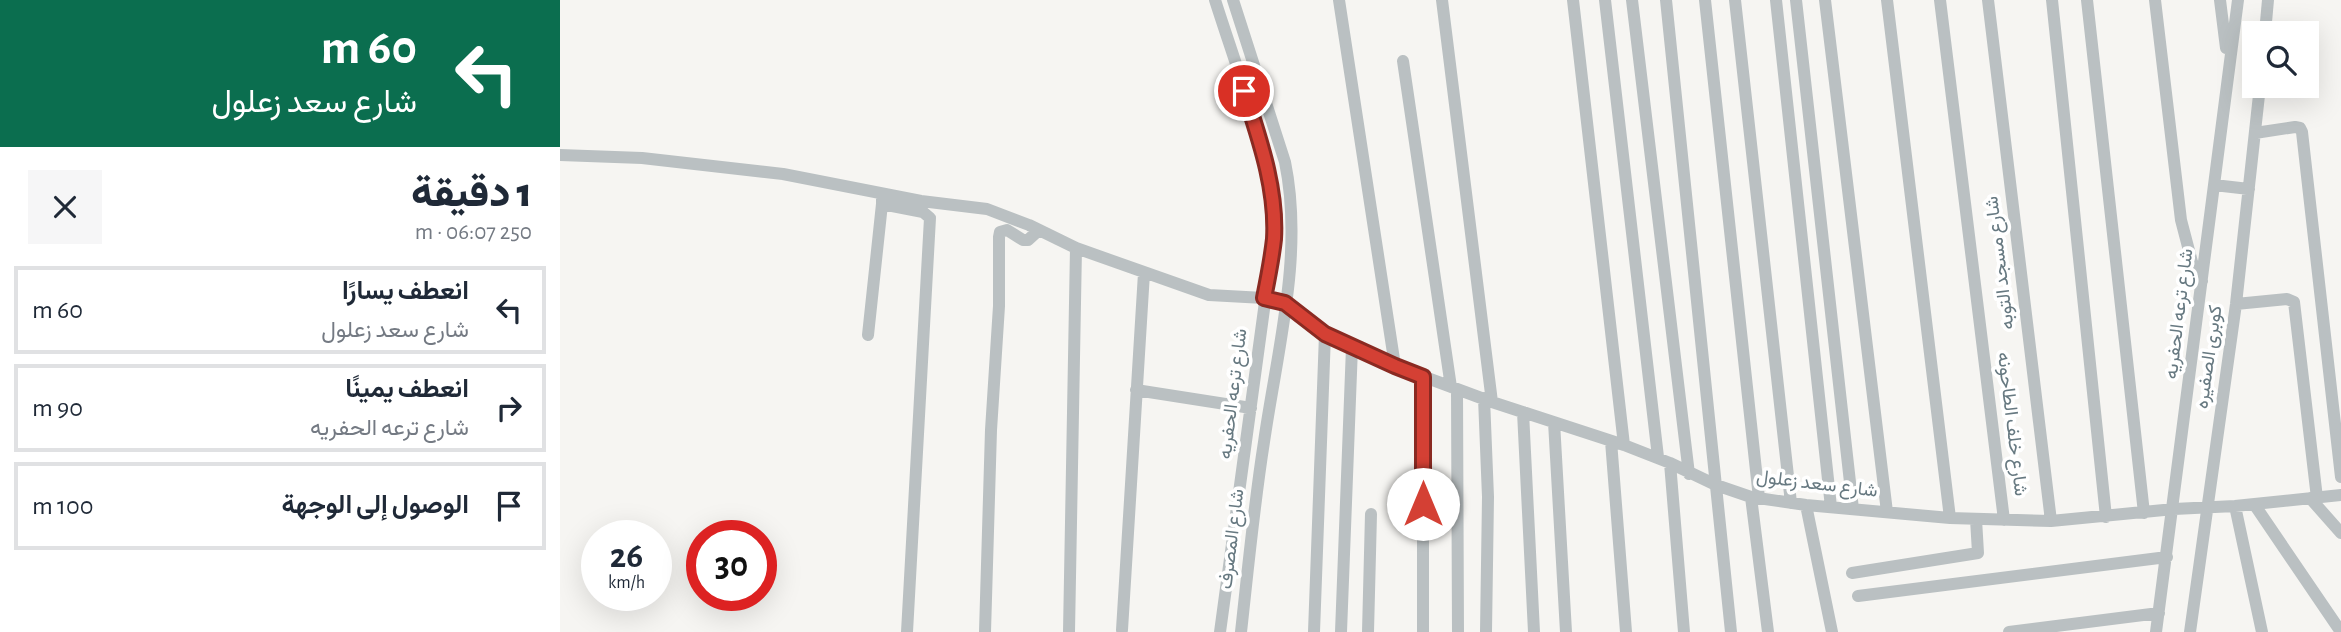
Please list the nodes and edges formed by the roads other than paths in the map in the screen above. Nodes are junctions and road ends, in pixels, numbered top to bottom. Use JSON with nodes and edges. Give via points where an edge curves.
{"nodes":[{"id":1,"x":1215,"y":0,"type":"edge"},
{"id":2,"x":1233,"y":0,"type":"edge"},
{"id":3,"x":1339,"y":0,"type":"edge"},
{"id":4,"x":1442,"y":0,"type":"edge"},
{"id":5,"x":1573,"y":0,"type":"edge"},
{"id":6,"x":1605,"y":0,"type":"edge"},
{"id":7,"x":1632,"y":0,"type":"edge"},
{"id":8,"x":1666,"y":0,"type":"edge"},
{"id":9,"x":1705,"y":0,"type":"edge"},
{"id":10,"x":1735,"y":0,"type":"edge"},
{"id":11,"x":1776,"y":0,"type":"edge"},
{"id":12,"x":1796,"y":0,"type":"edge"},
{"id":13,"x":1825,"y":0,"type":"edge"},
{"id":14,"x":1887,"y":0,"type":"edge"},
{"id":15,"x":1940,"y":0,"type":"edge"},
{"id":16,"x":1988,"y":0,"type":"edge"},
{"id":17,"x":2052,"y":0,"type":"edge"},
{"id":18,"x":2087,"y":0,"type":"edge"},
{"id":19,"x":2155,"y":0,"type":"edge"},
{"id":20,"x":2220,"y":0,"type":"edge"},
{"id":21,"x":2238,"y":0,"type":"edge"},
{"id":22,"x":2268,"y":0,"type":"edge"},
{"id":23,"x":2266,"y":21,"type":"edge"},
{"id":24,"x":1403,"y":61,"type":"dead end"},
{"id":25,"x":2228,"y":65,"type":"junction"},
{"id":26,"x":2259,"y":98,"type":"edge"},
{"id":27,"x":2255,"y":133,"type":"junction"},
{"id":28,"x":560,"y":156,"type":"edge"},
{"id":29,"x":2214,"y":186,"type":"junction"},
{"id":30,"x":2249,"y":189,"type":"junction"},
{"id":31,"x":882,"y":199,"type":"junction"},
{"id":32,"x":1039,"y":230,"type":"junction"},
{"id":33,"x":1076,"y":248,"type":"junction"},
{"id":34,"x":1144,"y":273,"type":"junction"},
{"id":35,"x":2202,"y":282,"type":"junction"},
{"id":36,"x":1264,"y":298,"type":"junction"},
{"id":37,"x":1285,"y":303,"type":"junction"},
{"id":38,"x":2236,"y":304,"type":"junction"},
{"id":39,"x":1325,"y":334,"type":"junction"},
{"id":40,"x":868,"y":335,"type":"dead end"},
{"id":41,"x":1352,"y":347,"type":"junction"},
{"id":42,"x":1395,"y":366,"type":"junction"},
{"id":43,"x":1423,"y":377,"type":"junction"},
{"id":44,"x":1454,"y":388,"type":"junction"},
{"id":45,"x":1136,"y":390,"type":"junction"},
{"id":46,"x":1488,"y":400,"type":"junction"},
{"id":47,"x":1251,"y":408,"type":"junction"},
{"id":48,"x":1523,"y":412,"type":"junction"},
{"id":49,"x":1555,"y":422,"type":"junction"},
{"id":50,"x":1611,"y":441,"type":"junction"},
{"id":51,"x":1624,"y":445,"type":"junction"},
{"id":52,"x":1664,"y":460,"type":"junction"},
{"id":53,"x":1689,"y":474,"type":"junction"},
{"id":54,"x":2341,"y":477,"type":"edge"},
{"id":55,"x":1716,"y":485,"type":"junction"},
{"id":56,"x":2341,"y":495,"type":"edge"},
{"id":57,"x":1755,"y":498,"type":"junction"},
{"id":58,"x":2314,"y":498,"type":"junction"},
{"id":59,"x":1791,"y":503,"type":"junction"},
{"id":60,"x":2254,"y":504,"type":"junction"},
{"id":61,"x":1806,"y":505,"type":"junction"},
{"id":62,"x":2235,"y":506,"type":"junction"},
{"id":63,"x":1831,"y":507,"type":"junction"},
{"id":64,"x":2206,"y":508,"type":"junction"},
{"id":65,"x":1853,"y":509,"type":"junction"},
{"id":66,"x":2174,"y":509,"type":"junction"},
{"id":67,"x":1887,"y":512,"type":"junction"},
{"id":68,"x":2144,"y":513,"type":"junction"},
{"id":69,"x":1371,"y":514,"type":"dead end"},
{"id":70,"x":2106,"y":517,"type":"junction"},
{"id":71,"x":1950,"y":518,"type":"junction"},
{"id":72,"x":1976,"y":519,"type":"junction"},
{"id":73,"x":2004,"y":520,"type":"junction"},
{"id":74,"x":2051,"y":521,"type":"junction"},
{"id":75,"x":2341,"y":533,"type":"edge"},
{"id":76,"x":2167,"y":557,"type":"junction"},
{"id":77,"x":1852,"y":573,"type":"dead end"},
{"id":78,"x":1858,"y":596,"type":"dead end"},
{"id":79,"x":2159,"y":613,"type":"junction"},
{"id":80,"x":1122,"y":630,"type":"dead end"},
{"id":81,"x":907,"y":632,"type":"edge"},
{"id":82,"x":985,"y":632,"type":"edge"},
{"id":83,"x":1069,"y":632,"type":"edge"},
{"id":84,"x":1220,"y":632,"type":"edge"},
{"id":85,"x":1241,"y":632,"type":"edge"},
{"id":86,"x":1314,"y":632,"type":"edge"},
{"id":87,"x":1341,"y":632,"type":"edge"},
{"id":88,"x":1367,"y":632,"type":"edge"},
{"id":89,"x":1423,"y":632,"type":"edge"},
{"id":90,"x":1458,"y":632,"type":"edge"},
{"id":91,"x":1486,"y":632,"type":"edge"},
{"id":92,"x":1534,"y":632,"type":"edge"},
{"id":93,"x":1566,"y":632,"type":"edge"},
{"id":94,"x":1626,"y":632,"type":"edge"},
{"id":95,"x":1685,"y":632,"type":"edge"},
{"id":96,"x":1731,"y":632,"type":"edge"},
{"id":97,"x":1768,"y":632,"type":"edge"},
{"id":98,"x":1832,"y":632,"type":"edge"},
{"id":99,"x":2009,"y":632,"type":"edge"},
{"id":100,"x":2157,"y":632,"type":"edge"},
{"id":101,"x":2190,"y":632,"type":"edge"},
{"id":102,"x":2262,"y":632,"type":"edge"},
{"id":103,"x":2341,"y":632,"type":"edge"}],
"edges":[{"from":1,"to":36,"type":"street","name":"شارع ترعه الحفريه","via":[[1259,136],[1270,188],[1274,236]]},
{"from":2,"to":37,"type":"street","name":"شارع المصرف","via":[[1290,187]]},
{"from":3,"to":42,"type":"street"},
{"from":4,"to":46,"type":"street"},
{"from":5,"to":51,"type":"street"},
{"from":6,"to":52,"type":"street"},
{"from":7,"to":53,"type":"street"},
{"from":8,"to":55,"type":"street"},
{"from":9,"to":57,"type":"street"},
{"from":10,"to":59,"type":"street"},
{"from":11,"to":63,"type":"street"},
{"from":12,"to":65,"type":"street"},
{"from":13,"to":67,"type":"street"},
{"from":14,"to":71,"type":"street"},
{"from":15,"to":73,"type":"street","name":"شارع خلف الطاحونه"},
{"from":16,"to":74,"type":"street","name":"شارع مسجد التوبه"},
{"from":17,"to":70,"type":"street"},
{"from":18,"to":68,"type":"street"},
{"from":19,"to":35,"type":"street","via":[[2181,220]]},
{"from":20,"to":25,"type":"street"},
{"from":21,"to":25,"type":"street","name":"شارع ترعه الحفريه"},
{"from":22,"to":23,"type":"street"},
{"from":24,"to":44,"type":"street"},
{"from":25,"to":29,"type":"street","name":"شارع ترعه الحفريه"},
{"from":26,"to":27,"type":"street","name":"كوبرى الصفيره"},
{"from":27,"to":30,"type":"street","name":"كوبرى الصفيره"},
{"from":27,"to":54,"type":"street","via":[[2300,128]]},
{"from":28,"to":31,"type":"street","via":[[642,158],[783,174]]},
{"from":29,"to":30,"type":"street"},
{"from":29,"to":35,"type":"street","name":"شارع ترعه الحفريه"},
{"from":30,"to":38,"type":"street","name":"كوبرى الصفيره"},
{"from":31,"to":32,"type":"street","via":[[987,209]]},
{"from":31,"to":40,"type":"street"},
{"from":31,"to":81,"type":"street","via":[[930,218]]},
{"from":32,"to":33,"type":"street"},
{"from":32,"to":82,"type":"street","via":[[1028,240],[1007,230],[999,237]]},
{"from":33,"to":34,"type":"street"},
{"from":33,"to":83,"type":"street"},
{"from":34,"to":36,"type":"street","via":[[1209,295]]},
{"from":34,"to":45,"type":"street"},
{"from":35,"to":66,"type":"street","name":"شارع ترعه الحفريه"},
{"from":36,"to":37,"type":"street"},
{"from":36,"to":47,"type":"street","name":"شارع ترعه الحفريه"},
{"from":37,"to":39,"type":"street","name":"شارع سعد زعلول"},
{"from":37,"to":85,"type":"street","name":"شارع المصرف"},
{"from":38,"to":58,"type":"street","via":[[2294,302]]},
{"from":38,"to":64,"type":"street","name":"كوبرى الصفيره"},
{"from":39,"to":41,"type":"street","name":"شارع سعد زعلول"},
{"from":39,"to":86,"type":"street"},
{"from":41,"to":42,"type":"street","name":"شارع سعد زعلول"},
{"from":41,"to":87,"type":"street"},
{"from":42,"to":43,"type":"street","name":"شارع سعد زعلول"},
{"from":43,"to":44,"type":"street","name":"شارع سعد زعلول"},
{"from":43,"to":89,"type":"street"},
{"from":44,"to":46,"type":"street","name":"شارع سعد زعلول"},
{"from":44,"to":90,"type":"street"},
{"from":45,"to":47,"type":"street"},
{"from":45,"to":80,"type":"street"},
{"from":46,"to":48,"type":"street","name":"شارع سعد زعلول"},
{"from":46,"to":91,"type":"street"},
{"from":47,"to":84,"type":"street","name":"شارع ترعه الحفريه"},
{"from":48,"to":49,"type":"street","name":"شارع سعد زعلول"},
{"from":48,"to":92,"type":"street"},
{"from":49,"to":50,"type":"street","name":"شارع سعد زعلول"},
{"from":49,"to":93,"type":"street"},
{"from":50,"to":51,"type":"street","name":"شارع سعد زعلول"},
{"from":50,"to":94,"type":"street"},
{"from":51,"to":52,"type":"street","name":"شارع سعد زعلول"},
{"from":52,"to":53,"type":"street","name":"شارع سعد زعلول"},
{"from":52,"to":95,"type":"street"},
{"from":53,"to":55,"type":"street","name":"شارع سعد زعلول"},
{"from":55,"to":57,"type":"street","name":"شارع سعد زعلول"},
{"from":55,"to":96,"type":"street"},
{"from":56,"to":58,"type":"street","name":"شارع سعد زعلول"},
{"from":57,"to":59,"type":"street","name":"شارع سعد زعلول"},
{"from":57,"to":97,"type":"street"},
{"from":58,"to":60,"type":"street","name":"شارع سعد زعلول"},
{"from":58,"to":75,"type":"street"},
{"from":59,"to":61,"type":"street","name":"شارع سعد زعلول"},
{"from":60,"to":62,"type":"street","name":"شارع سعد زعلول"},
{"from":60,"to":103,"type":"street"},
{"from":61,"to":63,"type":"street","name":"شارع سعد زعلول"},
{"from":61,"to":98,"type":"street"},
{"from":62,"to":64,"type":"street","name":"شارع سعد زعلول"},
{"from":62,"to":102,"type":"street"},
{"from":63,"to":65,"type":"street","name":"شارع سعد زعلول"},
{"from":64,"to":66,"type":"street","name":"شارع سعد زعلول"},
{"from":64,"to":101,"type":"street","name":"كوبرى الصفيره"},
{"from":65,"to":67,"type":"street","name":"شارع سعد زعلول"},
{"from":66,"to":68,"type":"street","name":"شارع سعد زعلول"},
{"from":66,"to":76,"type":"street","name":"شارع ترعه الحفريه"},
{"from":67,"to":71,"type":"street","name":"شارع سعد زعلول"},
{"from":68,"to":70,"type":"street","name":"شارع سعد زعلول"},
{"from":69,"to":88,"type":"street"},
{"from":70,"to":74,"type":"street","name":"شارع سعد زعلول"},
{"from":71,"to":72,"type":"street","name":"شارع سعد زعلول"},
{"from":72,"to":73,"type":"street","name":"شارع سعد زعلول"},
{"from":72,"to":77,"type":"street","via":[[1978,553]]},
{"from":73,"to":74,"type":"street","name":"شارع سعد زعلول"},
{"from":76,"to":78,"type":"street"},
{"from":76,"to":79,"type":"street","name":"شارع ترعه الحفريه"},
{"from":79,"to":99,"type":"street"},
{"from":79,"to":100,"type":"street","name":"شارع ترعه الحفريه"}]}
